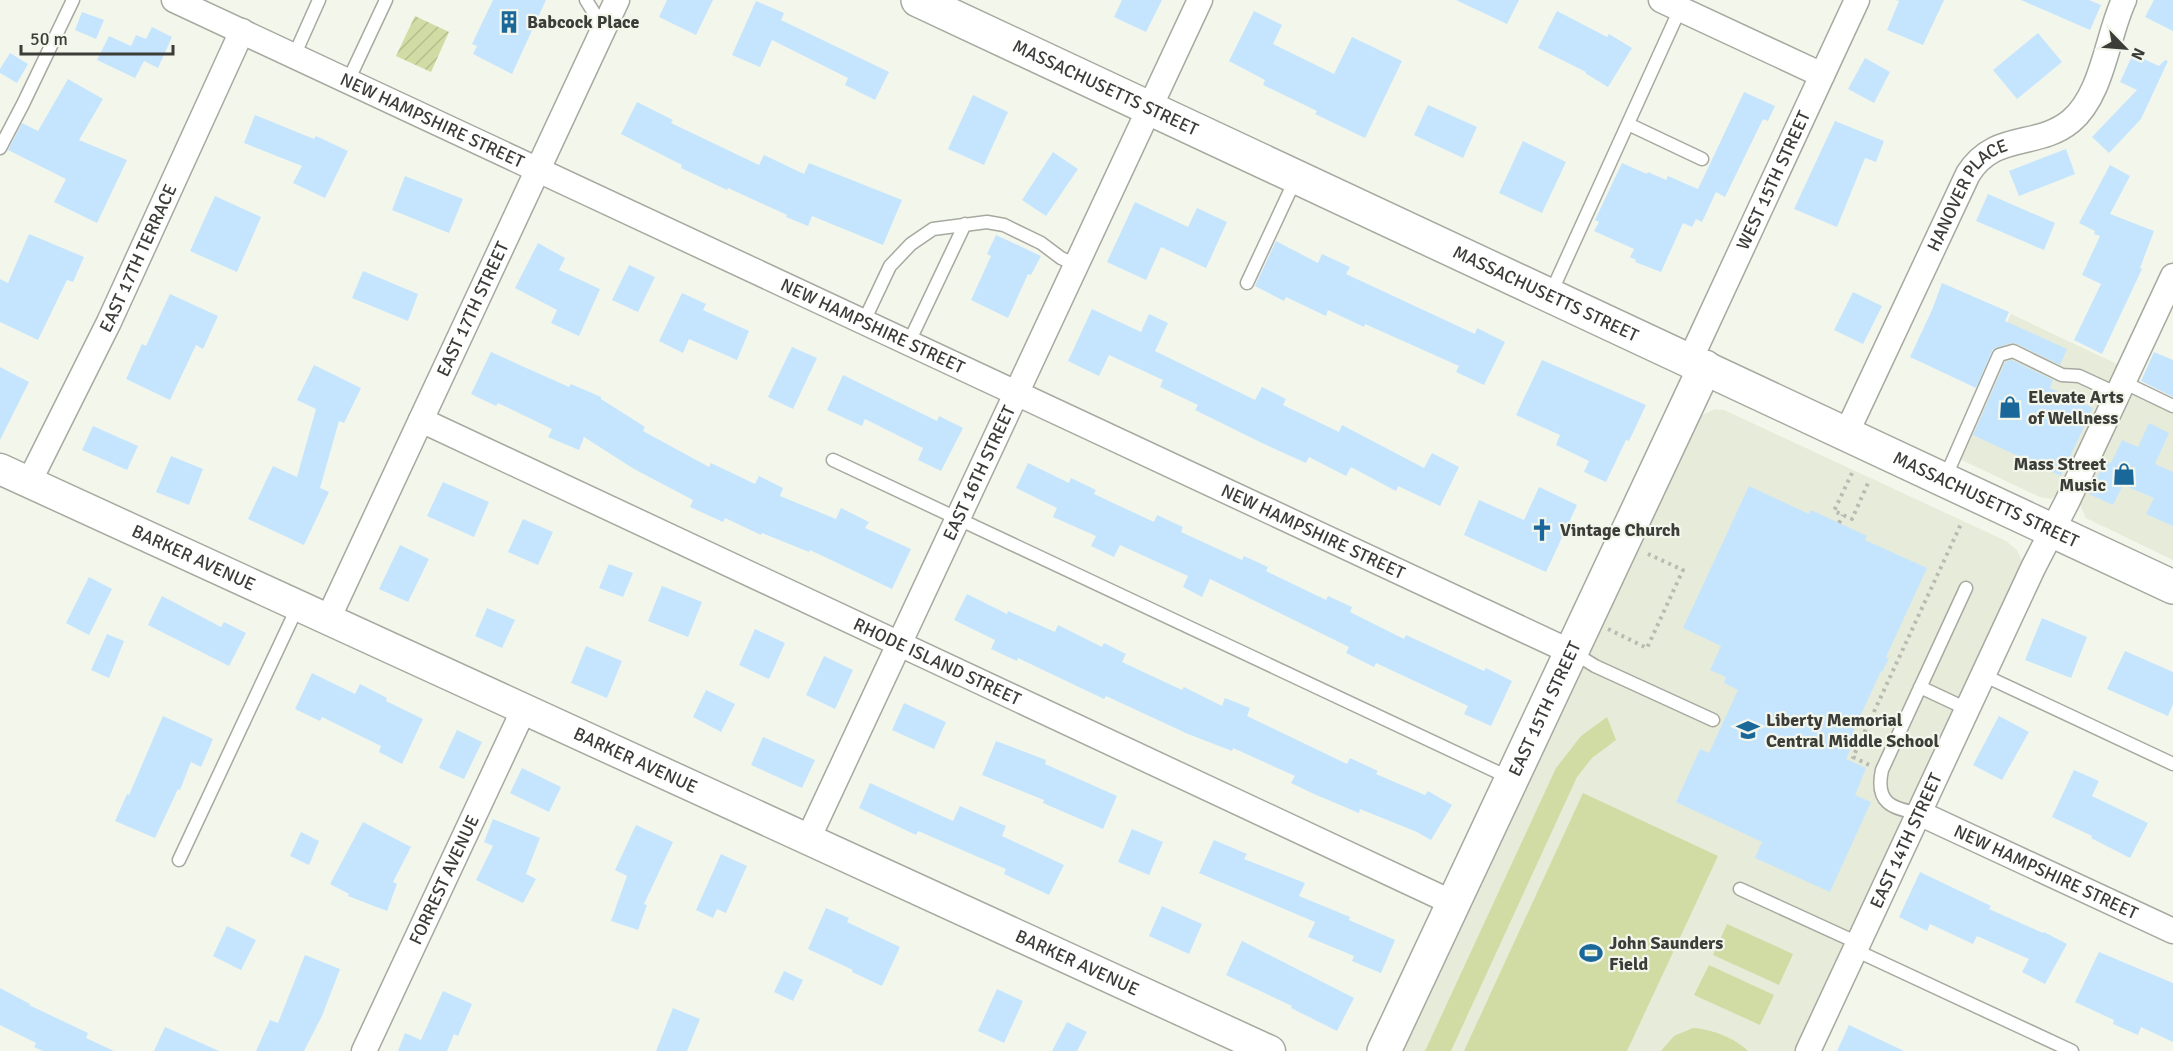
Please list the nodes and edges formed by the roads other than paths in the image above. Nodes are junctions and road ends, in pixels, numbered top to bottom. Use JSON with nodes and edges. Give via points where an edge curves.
{"nodes":[{"id":1,"x":73,"y":0,"type":"edge"},
{"id":2,"x":174,"y":0,"type":"edge"},
{"id":3,"x":319,"y":0,"type":"edge"},
{"id":4,"x":386,"y":0,"type":"edge"},
{"id":5,"x":586,"y":0,"type":"edge"},
{"id":6,"x":617,"y":0,"type":"edge"},
{"id":7,"x":918,"y":0,"type":"edge"},
{"id":8,"x":1200,"y":0,"type":"edge"},
{"id":9,"x":1857,"y":0,"type":"edge"},
{"id":10,"x":2124,"y":0,"type":"edge"},
{"id":11,"x":1670,"y":4,"type":"edge"},
{"id":12,"x":604,"y":28,"type":"junction"},
{"id":13,"x":242,"y":31,"type":"junction"},
{"id":14,"x":294,"y":56,"type":"junction"},
{"id":15,"x":1822,"y":75,"type":"junction"},
{"id":16,"x":348,"y":81,"type":"junction"},
{"id":17,"x":1150,"y":108,"type":"junction"},
{"id":18,"x":1628,"y":124,"type":"junction"},
{"id":19,"x":0,"y":148,"type":"edge"},
{"id":20,"x":1702,"y":159,"type":"dead end"},
{"id":21,"x":538,"y":169,"type":"junction"},
{"id":22,"x":1297,"y":177,"type":"junction"},
{"id":23,"x":965,"y":224,"type":"junction"},
{"id":24,"x":1076,"y":265,"type":"junction"},
{"id":25,"x":2173,"y":276,"type":"edge"},
{"id":26,"x":1248,"y":283,"type":"dead end"},
{"id":27,"x":1550,"y":295,"type":"junction"},
{"id":28,"x":864,"y":321,"type":"junction"},
{"id":29,"x":909,"y":342,"type":"junction"},
{"id":30,"x":1697,"y":363,"type":"junction"},
{"id":31,"x":2120,"y":388,"type":"junction"},
{"id":32,"x":1016,"y":392,"type":"junction"},
{"id":33,"x":2173,"y":406,"type":"edge"},
{"id":34,"x":421,"y":420,"type":"junction"},
{"id":35,"x":1846,"y":434,"type":"junction"},
{"id":36,"x":833,"y":460,"type":"dead end"},
{"id":37,"x":0,"y":469,"type":"edge"},
{"id":38,"x":1944,"y":480,"type":"junction"},
{"id":39,"x":29,"y":482,"type":"junction"},
{"id":40,"x":957,"y":518,"type":"junction"},
{"id":41,"x":2052,"y":532,"type":"junction"},
{"id":42,"x":2173,"y":587,"type":"edge"},
{"id":43,"x":1966,"y":588,"type":"dead end"},
{"id":44,"x":298,"y":606,"type":"junction"},
{"id":45,"x":328,"y":619,"type":"junction"},
{"id":46,"x":899,"y":644,"type":"junction"},
{"id":47,"x":1571,"y":652,"type":"junction"},
{"id":48,"x":1983,"y":675,"type":"junction"},
{"id":49,"x":1920,"y":687,"type":"junction"},
{"id":50,"x":524,"y":709,"type":"junction"},
{"id":51,"x":1967,"y":709,"type":"junction"},
{"id":52,"x":1713,"y":720,"type":"dead end"},
{"id":53,"x":2173,"y":764,"type":"edge"},
{"id":54,"x":1512,"y":778,"type":"junction"},
{"id":55,"x":1919,"y":813,"type":"junction"},
{"id":56,"x":807,"y":839,"type":"junction"},
{"id":57,"x":179,"y":860,"type":"dead end"},
{"id":58,"x":1740,"y":889,"type":"dead end"},
{"id":59,"x":1453,"y":903,"type":"junction"},
{"id":60,"x":2173,"y":931,"type":"edge"},
{"id":61,"x":1857,"y":947,"type":"junction"},
{"id":62,"x":364,"y":1051,"type":"edge"},
{"id":63,"x":1270,"y":1051,"type":"edge"},
{"id":64,"x":1384,"y":1051,"type":"edge"},
{"id":65,"x":1808,"y":1051,"type":"edge"},
{"id":66,"x":2072,"y":1051,"type":"edge"}],
"edges":[{"from":1,"to":19,"type":"lane"},
{"from":2,"to":13,"type":"street","name":"NEW HAMPSHIRE STREET"},
{"from":3,"to":14,"type":"lane"},
{"from":4,"to":16,"type":"lane"},
{"from":5,"to":12,"type":"lane"},
{"from":6,"to":12,"type":"street","name":"EAST 17TH STREET"},
{"from":7,"to":17,"type":"main road","name":"MASSACHUSETTS STREET"},
{"from":8,"to":17,"type":"street","name":"EAST 16TH STREET"},
{"from":9,"to":15,"type":"street","name":"WEST 15TH STREET"},
{"from":10,"to":35,"type":"street","name":"HANOVER PLACE","via":[[2097,79],[2072,121],[2046,134],[1994,149],[1975,162]]},
{"from":11,"to":15,"type":"street"},
{"from":11,"to":18,"type":"lane"},
{"from":12,"to":21,"type":"street","name":"EAST 17TH STREET"},
{"from":13,"to":14,"type":"street","name":"NEW HAMPSHIRE STREET"},
{"from":13,"to":39,"type":"street","name":"EAST 17TH TERRACE","via":[[109,322]]},
{"from":14,"to":16,"type":"street","name":"NEW HAMPSHIRE STREET"},
{"from":15,"to":30,"type":"street","name":"WEST 15TH STREET"},
{"from":16,"to":21,"type":"street","name":"NEW HAMPSHIRE STREET"},
{"from":17,"to":22,"type":"main road","name":"MASSACHUSETTS STREET"},
{"from":17,"to":24,"type":"street","name":"EAST 16TH STREET"},
{"from":18,"to":20,"type":"lane"},
{"from":18,"to":27,"type":"lane"},
{"from":21,"to":28,"type":"street","name":"NEW HAMPSHIRE STREET"},
{"from":21,"to":34,"type":"street","name":"EAST 17TH STREET"},
{"from":22,"to":26,"type":"lane"},
{"from":22,"to":27,"type":"main road","name":"MASSACHUSETTS STREET"},
{"from":23,"to":24,"type":"lane","via":[[1004,225]]},
{"from":23,"to":28,"type":"lane","via":[[933,229],[911,244],[890,266]]},
{"from":23,"to":29,"type":"lane"},
{"from":24,"to":32,"type":"street","name":"EAST 16TH STREET"},
{"from":25,"to":31,"type":"street","name":"EAST 14TH STREET"},
{"from":27,"to":30,"type":"main road","name":"MASSACHUSETTS STREET"},
{"from":28,"to":29,"type":"street","name":"NEW HAMPSHIRE STREET"},
{"from":29,"to":32,"type":"street","name":"NEW HAMPSHIRE STREET"},
{"from":30,"to":35,"type":"main road","name":"MASSACHUSETTS STREET"},
{"from":30,"to":47,"type":"main road","name":"EAST 15TH STREET"},
{"from":31,"to":33,"type":"lane"},
{"from":31,"to":38,"type":"lane","via":[[2062,375],[2013,351],[1999,355]]},
{"from":31,"to":41,"type":"street","name":"EAST 14TH STREET"},
{"from":32,"to":40,"type":"street","name":"EAST 16TH STREET"},
{"from":32,"to":47,"type":"street","name":"NEW HAMPSHIRE STREET"},
{"from":34,"to":45,"type":"street","name":"EAST 17TH STREET"},
{"from":34,"to":46,"type":"street","name":"RHODE ISLAND STREET"},
{"from":35,"to":38,"type":"main road","name":"MASSACHUSETTS STREET"},
{"from":36,"to":40,"type":"lane"},
{"from":37,"to":39,"type":"street","name":"BARKER AVENUE"},
{"from":38,"to":41,"type":"main road","name":"MASSACHUSETTS STREET"},
{"from":39,"to":44,"type":"street","name":"BARKER AVENUE"},
{"from":40,"to":46,"type":"street","name":"EAST 16TH STREET"},
{"from":40,"to":54,"type":"lane"},
{"from":41,"to":42,"type":"main road","name":"MASSACHUSETTS STREET"},
{"from":41,"to":48,"type":"street","name":"EAST 14TH STREET"},
{"from":43,"to":49,"type":"lane"},
{"from":44,"to":45,"type":"street","name":"BARKER AVENUE"},
{"from":44,"to":57,"type":"lane"},
{"from":45,"to":50,"type":"street","name":"BARKER AVENUE"},
{"from":46,"to":56,"type":"street","name":"EAST 16TH STREET"},
{"from":46,"to":59,"type":"street","name":"RHODE ISLAND STREET"},
{"from":47,"to":52,"type":"lane"},
{"from":47,"to":54,"type":"main road","name":"EAST 15TH STREET"},
{"from":48,"to":51,"type":"street","name":"EAST 14TH STREET"},
{"from":48,"to":53,"type":"lane"},
{"from":49,"to":51,"type":"lane"},
{"from":49,"to":55,"type":"lane","via":[[1880,782],[1886,801],[1901,811]]},
{"from":50,"to":56,"type":"street","name":"BARKER AVENUE"},
{"from":50,"to":62,"type":"street","name":"FORREST AVENUE"},
{"from":51,"to":55,"type":"street","name":"EAST 14TH STREET"},
{"from":54,"to":59,"type":"main road","name":"EAST 15TH STREET"},
{"from":55,"to":60,"type":"street","name":"NEW HAMPSHIRE STREET"},
{"from":55,"to":61,"type":"street","name":"EAST 14TH STREET"},
{"from":56,"to":63,"type":"street","name":"BARKER AVENUE"},
{"from":58,"to":61,"type":"lane"},
{"from":59,"to":64,"type":"main road","name":"EAST 15TH STREET"},
{"from":61,"to":65,"type":"street","name":"EAST 14TH STREET"},
{"from":61,"to":66,"type":"lane"}]}
